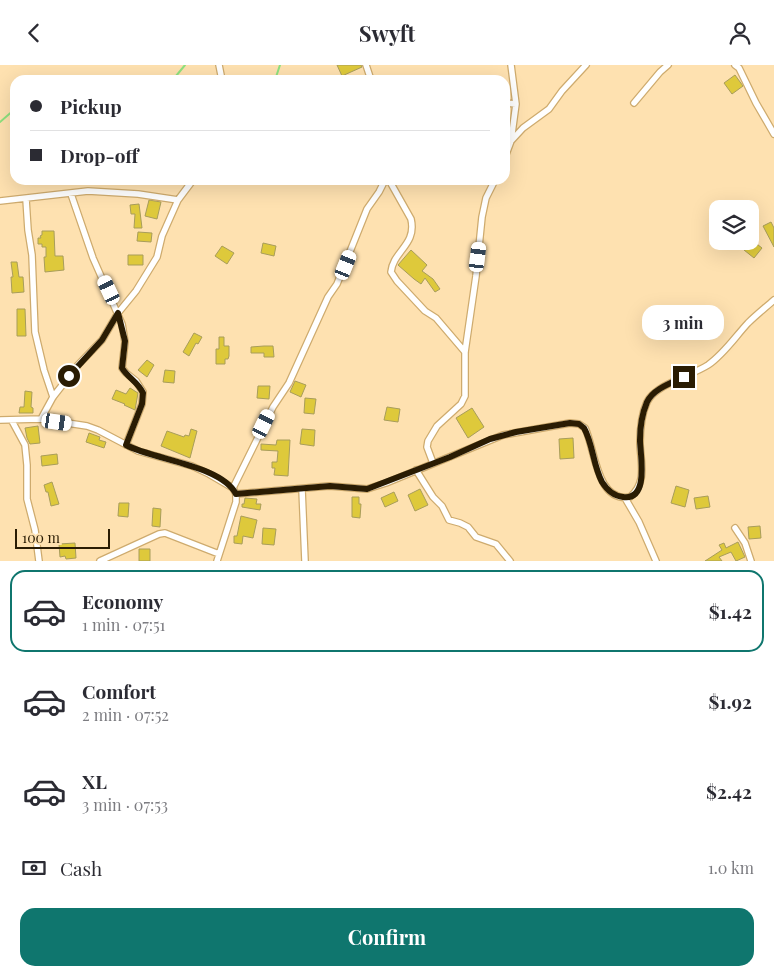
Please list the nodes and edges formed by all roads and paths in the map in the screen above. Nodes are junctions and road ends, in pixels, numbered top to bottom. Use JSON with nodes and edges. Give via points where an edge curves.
{"nodes":[{"id":1,"x":510,"y":65,"type":"edge"},
{"id":2,"x":586,"y":65,"type":"edge"},
{"id":3,"x":668,"y":65,"type":"edge"},
{"id":4,"x":735,"y":65,"type":"edge"},
{"id":5,"x":510,"y":103,"type":"edge"},
{"id":6,"x":634,"y":103,"type":"dead end"},
{"id":7,"x":516,"y":104,"type":"junction"},
{"id":8,"x":774,"y":134,"type":"edge"},
{"id":9,"x":511,"y":141,"type":"joint"},
{"id":10,"x":189,"y":185,"type":"edge"},
{"id":11,"x":382,"y":185,"type":"edge"},
{"id":12,"x":392,"y":185,"type":"edge"},
{"id":13,"x":492,"y":185,"type":"edge"},
{"id":14,"x":71,"y":194,"type":"junction"},
{"id":15,"x":26,"y":199,"type":"junction"},
{"id":16,"x":178,"y":200,"type":"junction"},
{"id":17,"x":0,"y":201,"type":"edge"},
{"id":18,"x":774,"y":300,"type":"edge"},
{"id":19,"x":118,"y":313,"type":"junction"},
{"id":20,"x":464,"y":352,"type":"junction"},
{"id":21,"x":52,"y":397,"type":"junction"},
{"id":22,"x":41,"y":419,"type":"junction"},
{"id":23,"x":0,"y":420,"type":"edge"},
{"id":24,"x":12,"y":421,"type":"junction"},
{"id":25,"x":126,"y":445,"type":"junction"},
{"id":26,"x":433,"y":463,"type":"junction"},
{"id":27,"x":416,"y":470,"type":"junction"},
{"id":28,"x":302,"y":489,"type":"junction"},
{"id":29,"x":234,"y":491,"type":"junction"},
{"id":30,"x":626,"y":498,"type":"junction"},
{"id":31,"x":735,"y":528,"type":"dead end"},
{"id":32,"x":220,"y":554,"type":"junction"},
{"id":33,"x":39,"y":561,"type":"edge"},
{"id":34,"x":100,"y":561,"type":"edge"},
{"id":35,"x":217,"y":561,"type":"edge"},
{"id":36,"x":306,"y":561,"type":"edge"},
{"id":37,"x":510,"y":561,"type":"edge"},
{"id":38,"x":656,"y":561,"type":"edge"},
{"id":39,"x":751,"y":561,"type":"edge"}],
"edges":[{"from":1,"to":7,"type":"street"},
{"from":2,"to":9,"type":"street","via":[[549,109]]},
{"from":3,"to":6,"type":"street"},
{"from":4,"to":8,"type":"street"},
{"from":5,"to":7,"type":"street"},
{"from":7,"to":9,"type":"street"},
{"from":10,"to":16,"type":"street"},
{"from":11,"to":29,"type":"street","via":[[367,209],[337,284],[289,383],[273,407]]},
{"from":12,"to":20,"type":"street","via":[[411,219],[412,227],[409,241],[393,263],[391,272]]},
{"from":13,"to":20,"type":"street","via":[[482,217]]},
{"from":14,"to":15,"type":"street"},
{"from":14,"to":16,"type":"street","via":[[88,191]]},
{"from":14,"to":19,"type":"street","via":[[93,258]]},
{"from":15,"to":17,"type":"street"},
{"from":15,"to":21,"type":"street","via":[[35,332]]},
{"from":16,"to":19,"type":"street","via":[[162,236],[157,257]]},
{"from":18,"to":30,"type":"street","via":[[749,321],[709,364],[651,396],[640,428],[641,482],[636,492]]},
{"from":19,"to":21,"type":"street","via":[[102,340]]},
{"from":19,"to":25,"type":"street","via":[[125,341],[122,368],[143,393]]},
{"from":20,"to":26,"type":"street","via":[[464,400],[437,426],[428,441]]},
{"from":21,"to":22,"type":"street"},
{"from":22,"to":24,"type":"street"},
{"from":22,"to":25,"type":"street","via":[[87,426]]},
{"from":23,"to":24,"type":"street"},
{"from":24,"to":33,"type":"street","via":[[24,445],[27,499],[36,530]]},
{"from":25,"to":29,"type":"street","via":[[192,465],[226,483]]},
{"from":26,"to":27,"type":"street"},
{"from":26,"to":30,"type":"street","via":[[503,435],[579,424],[588,433],[602,481],[615,495]]},
{"from":27,"to":28,"type":"street","via":[[367,489],[330,486]]},
{"from":27,"to":37,"type":"street","via":[[449,520],[468,527],[476,537],[496,544]]},
{"from":28,"to":29,"type":"street"},
{"from":28,"to":36,"type":"street"},
{"from":29,"to":32,"type":"street","via":[[235,508]]},
{"from":30,"to":38,"type":"street"},
{"from":31,"to":39,"type":"street"},
{"from":32,"to":34,"type":"street","via":[[165,533]]},
{"from":32,"to":35,"type":"street"}]}
